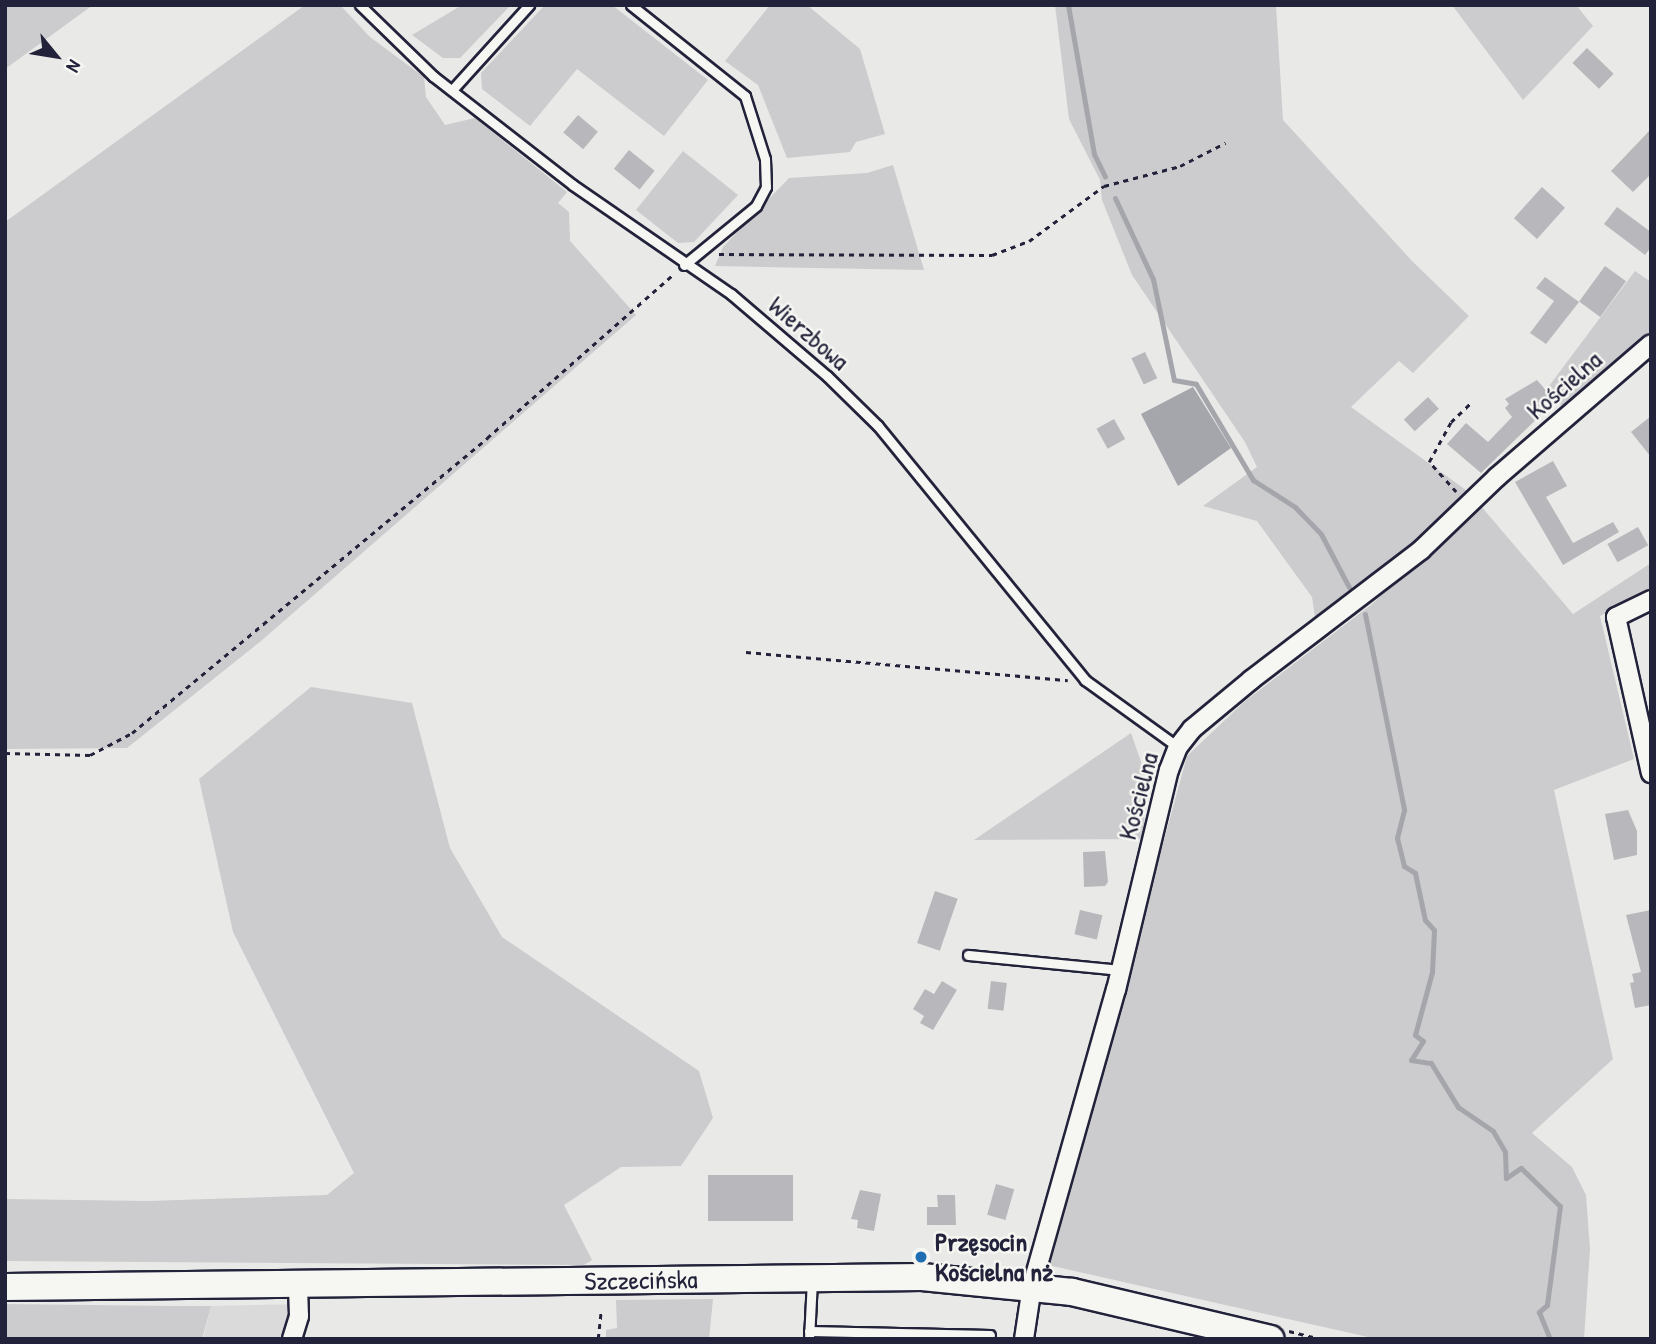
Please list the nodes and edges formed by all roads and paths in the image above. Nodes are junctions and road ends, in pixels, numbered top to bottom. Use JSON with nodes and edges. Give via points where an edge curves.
{"nodes":[{"id":1,"x":360,"y":5,"type":"edge"},
{"id":2,"x":529,"y":5,"type":"edge"},
{"id":3,"x":631,"y":5,"type":"edge"},
{"id":4,"x":452,"y":90,"type":"junction"},
{"id":5,"x":1225,"y":143,"type":"dead end"},
{"id":6,"x":697,"y":255,"type":"junction"},
{"id":7,"x":684,"y":265,"type":"junction"},
{"id":8,"x":1651,"y":344,"type":"edge"},
{"id":9,"x":1473,"y":401,"type":"dead end"},
{"id":10,"x":1467,"y":505,"type":"junction"},
{"id":11,"x":1651,"y":600,"type":"edge"},
{"id":12,"x":746,"y":652,"type":"dead end"},
{"id":13,"x":1085,"y":680,"type":"junction"},
{"id":14,"x":1178,"y":747,"type":"junction"},
{"id":15,"x":5,"y":753,"type":"edge"},
{"id":16,"x":1651,"y":774,"type":"edge"},
{"id":17,"x":968,"y":955,"type":"dead end"},
{"id":18,"x":1121,"y":970,"type":"junction"},
{"id":19,"x":813,"y":1278,"type":"junction"},
{"id":20,"x":298,"y":1284,"type":"junction"},
{"id":21,"x":1032,"y":1286,"type":"junction"},
{"id":22,"x":5,"y":1287,"type":"edge"},
{"id":23,"x":601,"y":1311,"type":"dead end"},
{"id":24,"x":809,"y":1335,"type":"edge"},
{"id":25,"x":990,"y":1335,"type":"dead end"},
{"id":26,"x":292,"y":1339,"type":"edge"},
{"id":27,"x":598,"y":1339,"type":"edge"},
{"id":28,"x":1024,"y":1339,"type":"edge"},
{"id":29,"x":1271,"y":1339,"type":"edge"}],
"edges":[{"from":1,"to":4,"type":"lane","name":"Wierzbowa","via":[[395,43]]},
{"from":2,"to":4,"type":"lane"},
{"from":3,"to":6,"type":"lane","via":[[745,96],[765,159],[766,187],[756,206]]},
{"from":4,"to":7,"type":"lane","name":"Wierzbowa"},
{"from":5,"to":6,"type":"path","via":[[1180,166],[1104,186],[1029,241],[992,255]]},
{"from":6,"to":7,"type":"lane"},
{"from":7,"to":13,"type":"lane","name":"Wierzbowa","via":[[731,294],[781,335],[878,426]]},
{"from":7,"to":15,"type":"path","via":[[487,438],[132,733],[90,755]]},
{"from":8,"to":10,"type":"street","name":"Kościelna"},
{"from":9,"to":10,"type":"path","via":[[1451,422],[1429,462]]},
{"from":10,"to":14,"type":"street","name":"Kościelna","via":[[1385,580],[1251,680],[1192,729]]},
{"from":11,"to":16,"type":"street","via":[[1616,617]]},
{"from":12,"to":13,"type":"path"},
{"from":13,"to":14,"type":"lane","name":"Wierzbowa"},
{"from":14,"to":18,"type":"street","name":"Kościelna"},
{"from":17,"to":18,"type":"lane"},
{"from":18,"to":21,"type":"street","name":"Kościelna"},
{"from":19,"to":20,"type":"street","name":"Szczecińska"},
{"from":19,"to":21,"type":"street","name":"Szczecińska","via":[[922,1277]]},
{"from":19,"to":24,"type":"lane"},
{"from":20,"to":22,"type":"street","name":"Szczecińska"},
{"from":20,"to":26,"type":"street","via":[[299,1316]]},
{"from":21,"to":28,"type":"street","name":"Kościelna"},
{"from":21,"to":29,"type":"street","name":"Szczecińska","via":[[1119,1301]]},
{"from":23,"to":27,"type":"path"},
{"from":24,"to":25,"type":"lane"}]}
